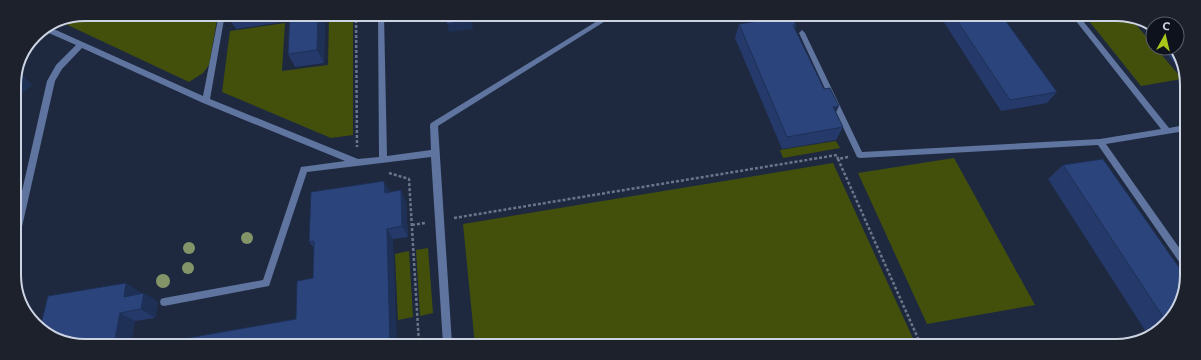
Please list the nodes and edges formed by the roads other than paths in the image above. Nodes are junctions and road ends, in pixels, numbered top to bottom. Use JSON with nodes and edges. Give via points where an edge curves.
{"nodes":[{"id":1,"x":221,"y":21,"type":"edge"},
{"id":2,"x":381,"y":21,"type":"edge"},
{"id":3,"x":602,"y":21,"type":"edge"},
{"id":4,"x":1079,"y":21,"type":"edge"},
{"id":5,"x":51,"y":31,"type":"edge"},
{"id":6,"x":802,"y":33,"type":"dead end"},
{"id":7,"x":81,"y":45,"type":"junction"},
{"id":8,"x":206,"y":101,"type":"junction"},
{"id":9,"x":1180,"y":129,"type":"edge"},
{"id":10,"x":1167,"y":131,"type":"junction"},
{"id":11,"x":1100,"y":142,"type":"junction"},
{"id":12,"x":435,"y":153,"type":"junction"},
{"id":13,"x":383,"y":159,"type":"junction"},
{"id":14,"x":357,"y":162,"type":"junction"},
{"id":15,"x":21,"y":214,"type":"edge"},
{"id":16,"x":1180,"y":256,"type":"edge"},
{"id":17,"x":164,"y":302,"type":"dead end"},
{"id":18,"x":448,"y":339,"type":"edge"}],
"edges":[{"from":1,"to":8,"type":"lane"},
{"from":2,"to":13,"type":"lane"},
{"from":3,"to":12,"type":"lane","via":[[434,125]]},
{"from":4,"to":10,"type":"lane"},
{"from":5,"to":7,"type":"lane"},
{"from":6,"to":11,"type":"lane","via":[[860,155]]},
{"from":7,"to":8,"type":"lane"},
{"from":7,"to":15,"type":"lane","via":[[59,67],[51,81]]},
{"from":8,"to":14,"type":"lane"},
{"from":9,"to":10,"type":"lane"},
{"from":10,"to":11,"type":"lane"},
{"from":11,"to":16,"type":"lane"},
{"from":12,"to":13,"type":"lane"},
{"from":12,"to":18,"type":"lane"},
{"from":13,"to":14,"type":"lane"},
{"from":14,"to":17,"type":"lane","via":[[304,169],[266,283]]}]}
